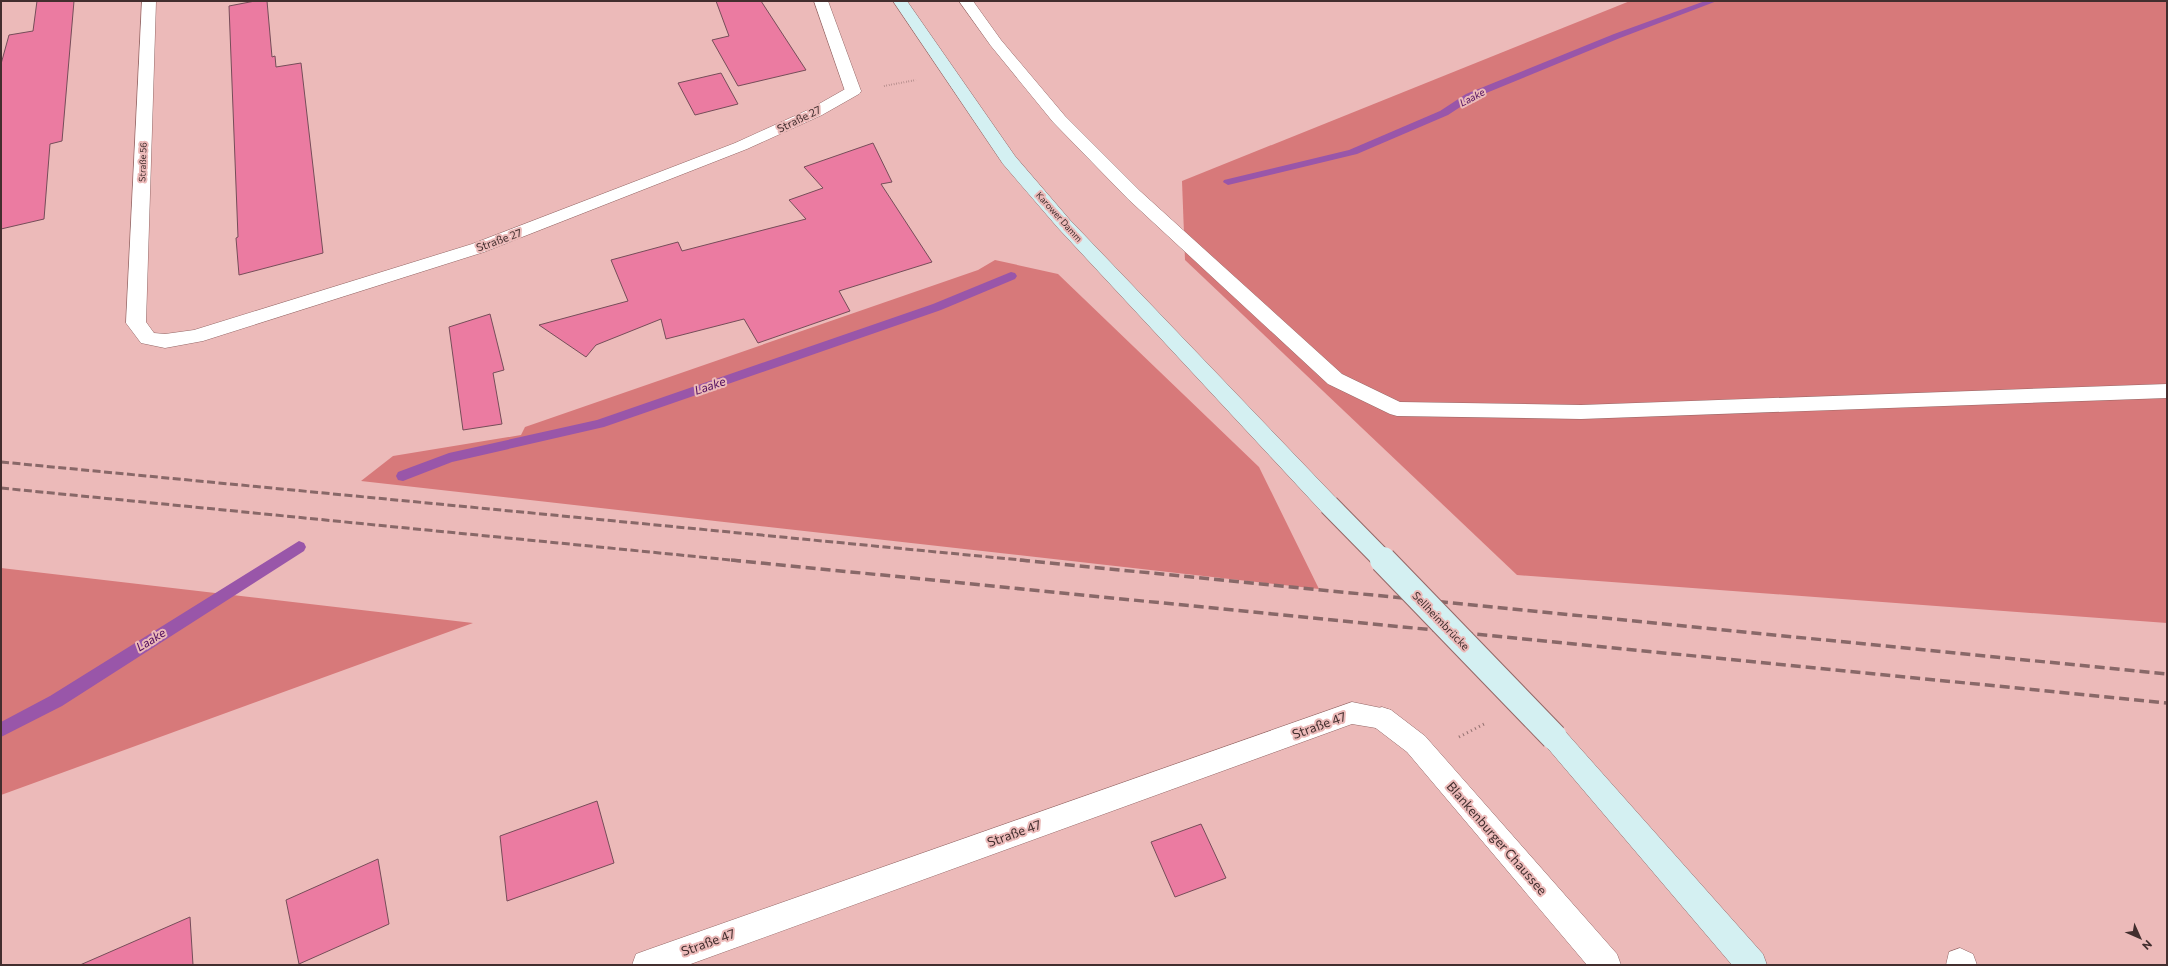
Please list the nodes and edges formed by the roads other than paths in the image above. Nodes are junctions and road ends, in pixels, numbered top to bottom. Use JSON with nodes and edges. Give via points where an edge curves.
{"nodes":[{"id":1,"x":149,"y":1,"type":"edge"},
{"id":2,"x":821,"y":1,"type":"edge"},
{"id":3,"x":900,"y":1,"type":"edge"},
{"id":4,"x":966,"y":1,"type":"edge"},
{"id":5,"x":136,"y":323,"type":"joint"},
{"id":6,"x":2167,"y":391,"type":"edge"},
{"id":7,"x":1329,"y":505,"type":"joint"},
{"id":8,"x":1382,"y":718,"type":"joint"},
{"id":9,"x":647,"y":965,"type":"edge"},
{"id":10,"x":1606,"y":965,"type":"edge"},
{"id":11,"x":1752,"y":965,"type":"edge"}],
"edges":[{"from":1,"to":5,"type":"street","name":"Straße 56"},
{"from":2,"to":5,"type":"street","name":"Straße 27","via":[[853,91],[816,112],[742,146],[478,248],[196,336],[165,341],[148,338]]},
{"from":3,"to":7,"type":"main road","name":"Karower Damm","via":[[1009,160],[1064,224]]},
{"from":4,"to":6,"type":"street","via":[[996,43],[1059,119],[1134,195],[1335,379],[1397,409],[1581,412]]},
{"from":7,"to":11,"type":"main road","name":"Sellheimbrücke","bridge":true,"via":[[1554,737]]},
{"from":8,"to":9,"type":"street","name":"Straße 47","via":[[1352,713]]},
{"from":8,"to":10,"type":"street","name":"Blankenburger Chaussee","via":[[1416,744]]}]}
